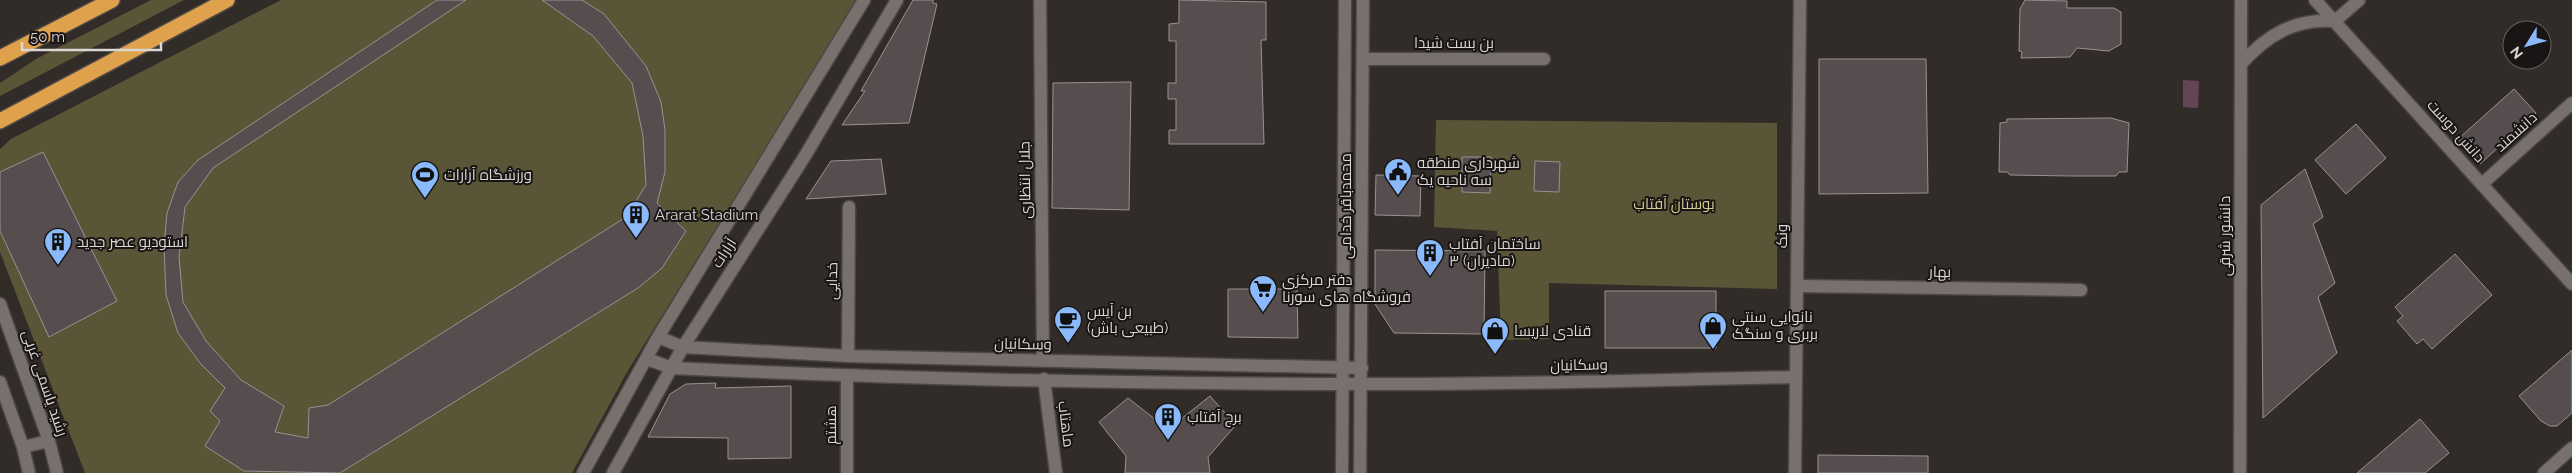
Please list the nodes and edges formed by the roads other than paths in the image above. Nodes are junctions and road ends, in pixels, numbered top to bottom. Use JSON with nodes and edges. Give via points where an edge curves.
{"nodes":[{"id":1,"x":112,"y":0,"type":"edge"},
{"id":2,"x":227,"y":0,"type":"edge"},
{"id":3,"x":864,"y":0,"type":"edge"},
{"id":4,"x":897,"y":0,"type":"edge"},
{"id":5,"x":1040,"y":0,"type":"edge"},
{"id":6,"x":1345,"y":0,"type":"edge"},
{"id":7,"x":1363,"y":0,"type":"edge"},
{"id":8,"x":1800,"y":0,"type":"edge"},
{"id":9,"x":2241,"y":0,"type":"edge"},
{"id":10,"x":2315,"y":0,"type":"edge"},
{"id":11,"x":2359,"y":0,"type":"edge"},
{"id":12,"x":2335,"y":21,"type":"junction"},
{"id":13,"x":0,"y":58,"type":"edge"},
{"id":14,"x":1363,"y":59,"type":"junction"},
{"id":15,"x":1544,"y":59,"type":"dead end"},
{"id":16,"x":2241,"y":64,"type":"junction"},
{"id":17,"x":62,"y":88,"type":"junction"},
{"id":18,"x":2572,"y":103,"type":"edge"},
{"id":19,"x":0,"y":121,"type":"edge"},
{"id":20,"x":0,"y":129,"type":"edge"},
{"id":21,"x":1344,"y":147,"type":"junction"},
{"id":22,"x":1363,"y":149,"type":"junction"},
{"id":23,"x":2482,"y":184,"type":"junction"},
{"id":24,"x":849,"y":207,"type":"dead end"},
{"id":25,"x":2572,"y":284,"type":"edge"},
{"id":26,"x":1798,"y":286,"type":"junction"},
{"id":27,"x":2081,"y":290,"type":"dead end"},
{"id":28,"x":0,"y":304,"type":"edge"},
{"id":29,"x":658,"y":337,"type":"junction"},
{"id":30,"x":684,"y":347,"type":"junction"},
{"id":31,"x":848,"y":356,"type":"junction"},
{"id":32,"x":647,"y":359,"type":"junction"},
{"id":33,"x":1043,"y":360,"type":"junction"},
{"id":34,"x":1343,"y":367,"type":"junction"},
{"id":35,"x":672,"y":368,"type":"junction"},
{"id":36,"x":1362,"y":368,"type":"junction"},
{"id":37,"x":848,"y":376,"type":"junction"},
{"id":38,"x":1796,"y":377,"type":"junction"},
{"id":39,"x":1044,"y":379,"type":"junction"},
{"id":40,"x":0,"y":382,"type":"edge"},
{"id":41,"x":1343,"y":384,"type":"junction"},
{"id":42,"x":1362,"y":384,"type":"junction"},
{"id":43,"x":49,"y":441,"type":"junction"},
{"id":44,"x":23,"y":447,"type":"junction"},
{"id":45,"x":2572,"y":448,"type":"edge"},
{"id":46,"x":1342,"y":459,"type":"junction"},
{"id":47,"x":1360,"y":467,"type":"edge"},
{"id":48,"x":29,"y":473,"type":"edge"},
{"id":49,"x":57,"y":473,"type":"edge"},
{"id":50,"x":583,"y":473,"type":"edge"},
{"id":51,"x":613,"y":473,"type":"edge"},
{"id":52,"x":847,"y":473,"type":"edge"},
{"id":53,"x":1056,"y":473,"type":"edge"},
{"id":54,"x":1342,"y":473,"type":"edge"},
{"id":55,"x":1795,"y":473,"type":"edge"},
{"id":56,"x":2240,"y":473,"type":"edge"},
{"id":57,"x":2544,"y":473,"type":"edge"}],
"edges":[{"from":1,"to":13,"type":"highway"},
{"from":2,"to":17,"type":"highway"},
{"from":3,"to":29,"type":"street","name":"آرارات"},
{"from":4,"to":30,"type":"street","name":"آرارات","via":[[805,156]]},
{"from":5,"to":33,"type":"street","name":"جلال انتظاری"},
{"from":6,"to":21,"type":"street","name":"محمدباقر خدامی"},
{"from":7,"to":14,"type":"street","name":"محمدباقر خدامی"},
{"from":8,"to":26,"type":"street","name":"ونک"},
{"from":9,"to":16,"type":"street","name":"دانشور شرقی"},
{"from":10,"to":12,"type":"street","name":"دانش دوست"},
{"from":11,"to":12,"type":"street"},
{"from":12,"to":16,"type":"street","via":[[2298,23],[2278,32],[2256,47]]},
{"from":12,"to":23,"type":"street","name":"دانش دوست"},
{"from":14,"to":15,"type":"street","name":"بن بست شیدا"},
{"from":14,"to":22,"type":"street","name":"محمدباقر خدامی"},
{"from":16,"to":56,"type":"street","name":"دانشور شرقی"},
{"from":17,"to":19,"type":"highway"},
{"from":17,"to":20,"type":"street"},
{"from":18,"to":23,"type":"street","name":"دانشمند"},
{"from":21,"to":22,"type":"street"},
{"from":21,"to":34,"type":"street","name":"محمدباقر خدامی"},
{"from":22,"to":36,"type":"street","name":"محمدباقر خدامی"},
{"from":23,"to":25,"type":"street","name":"دانش دوست"},
{"from":24,"to":31,"type":"street","name":"خدایی"},
{"from":26,"to":27,"type":"street","name":"بهار"},
{"from":26,"to":38,"type":"street","name":"ونک"},
{"from":28,"to":43,"type":"street","name":"رشید یاسمی غربی"},
{"from":29,"to":30,"type":"street","name":"وسکانیان"},
{"from":29,"to":32,"type":"street","name":"آرارات"},
{"from":30,"to":31,"type":"street","name":"وسکانیان"},
{"from":30,"to":35,"type":"street","name":"آرارات"},
{"from":31,"to":33,"type":"street","name":"وسکانیان"},
{"from":31,"to":37,"type":"street","name":"خدایی"},
{"from":32,"to":35,"type":"street","name":"وسکانیان"},
{"from":32,"to":50,"type":"street","name":"آرارات"},
{"from":33,"to":34,"type":"street","name":"وسکانیان"},
{"from":34,"to":36,"type":"street","name":"وسکانیان"},
{"from":34,"to":41,"type":"street","name":"محمدباقر خدامی"},
{"from":35,"to":37,"type":"street","name":"وسکانیان"},
{"from":35,"to":51,"type":"street","name":"آرارات"},
{"from":36,"to":42,"type":"street","name":"محمدباقر خدامی"},
{"from":37,"to":39,"type":"street","name":"وسکانیان"},
{"from":37,"to":52,"type":"street","name":"هشتم"},
{"from":38,"to":42,"type":"street","name":"وسکانیان"},
{"from":38,"to":55,"type":"street","name":"ونک"},
{"from":39,"to":41,"type":"street","name":"وسکانیان"},
{"from":39,"to":53,"type":"street","name":"ماهتاب"},
{"from":40,"to":44,"type":"street"},
{"from":41,"to":42,"type":"street","name":"وسکانیان"},
{"from":41,"to":46,"type":"street","name":"محمدباقر خدامی"},
{"from":42,"to":47,"type":"street","name":"محمدباقر خدامی"},
{"from":43,"to":44,"type":"street"},
{"from":43,"to":49,"type":"street","name":"رشید یاسمی غربی"},
{"from":44,"to":48,"type":"street"},
{"from":45,"to":57,"type":"street"},
{"from":46,"to":47,"type":"street"},
{"from":46,"to":54,"type":"street","name":"محمدباقر خدامی"}]}
